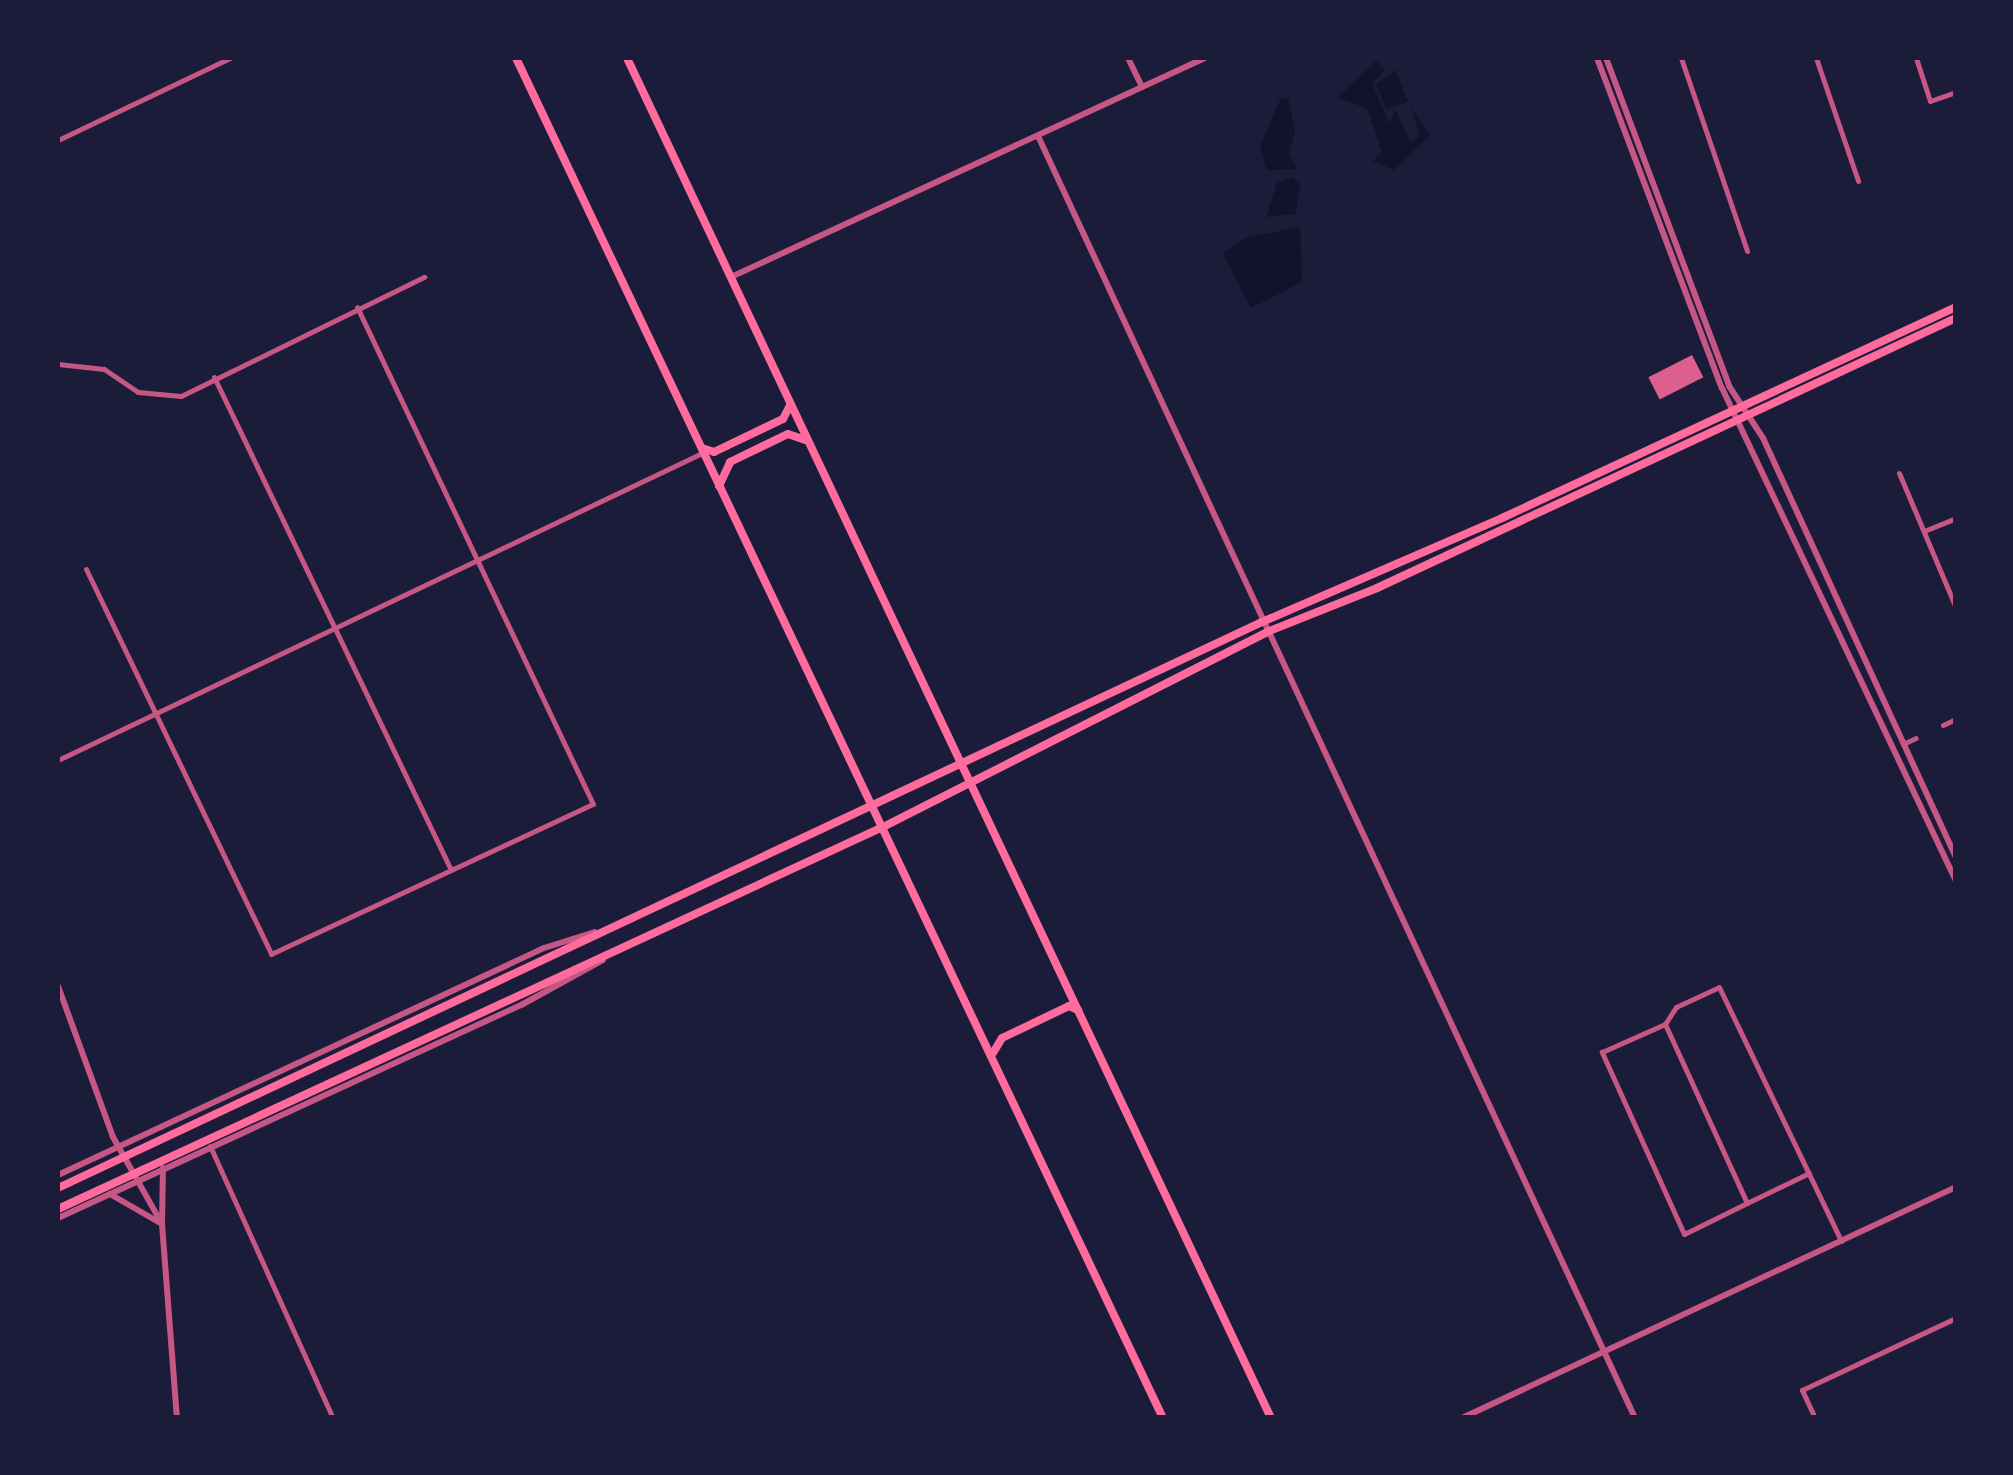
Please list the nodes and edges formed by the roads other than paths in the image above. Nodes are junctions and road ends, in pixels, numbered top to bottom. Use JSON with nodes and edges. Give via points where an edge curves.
{"nodes":[{"id":1,"x":230,"y":58,"type":"edge"},
{"id":2,"x":516,"y":58,"type":"edge"},
{"id":3,"x":627,"y":58,"type":"edge"},
{"id":4,"x":1128,"y":58,"type":"edge"},
{"id":5,"x":1205,"y":58,"type":"edge"},
{"id":6,"x":1596,"y":58,"type":"edge"},
{"id":7,"x":1606,"y":58,"type":"edge"},
{"id":8,"x":1681,"y":58,"type":"edge"},
{"id":9,"x":1816,"y":58,"type":"edge"},
{"id":10,"x":1916,"y":58,"type":"edge"},
{"id":11,"x":1142,"y":87,"type":"junction"},
{"id":12,"x":1956,"y":92,"type":"edge"},
{"id":13,"x":1038,"y":136,"type":"junction"},
{"id":14,"x":58,"y":140,"type":"edge"},
{"id":15,"x":1858,"y":181,"type":"dead end"},
{"id":16,"x":1747,"y":251,"type":"dead end"},
{"id":17,"x":424,"y":277,"type":"dead end"},
{"id":18,"x":731,"y":277,"type":"junction"},
{"id":19,"x":357,"y":307,"type":"junction"},
{"id":20,"x":1956,"y":307,"type":"edge"},
{"id":21,"x":1956,"y":318,"type":"edge"},
{"id":22,"x":58,"y":364,"type":"edge"},
{"id":23,"x":214,"y":376,"type":"junction"},
{"id":24,"x":790,"y":403,"type":"junction"},
{"id":25,"x":1737,"y":413,"type":"junction"},
{"id":26,"x":1750,"y":413,"type":"junction"},
{"id":27,"x":809,"y":443,"type":"junction"},
{"id":28,"x":700,"y":449,"type":"junction"},
{"id":29,"x":1899,"y":472,"type":"dead end"},
{"id":30,"x":719,"y":487,"type":"junction"},
{"id":31,"x":1956,"y":518,"type":"edge"},
{"id":32,"x":1924,"y":531,"type":"junction"},
{"id":33,"x":477,"y":560,"type":"junction"},
{"id":34,"x":86,"y":569,"type":"dead end"},
{"id":35,"x":1954,"y":598,"type":"edge"},
{"id":36,"x":1956,"y":608,"type":"edge"},
{"id":37,"x":1262,"y":622,"type":"junction"},
{"id":38,"x":335,"y":628,"type":"junction"},
{"id":39,"x":1267,"y":632,"type":"junction"},
{"id":40,"x":155,"y":714,"type":"junction"},
{"id":41,"x":1956,"y":719,"type":"edge"},
{"id":42,"x":1942,"y":725,"type":"dead end"},
{"id":43,"x":1916,"y":738,"type":"dead end"},
{"id":44,"x":1903,"y":744,"type":"junction"},
{"id":45,"x":58,"y":760,"type":"edge"},
{"id":46,"x":960,"y":766,"type":"junction"},
{"id":47,"x":967,"y":780,"type":"junction"},
{"id":48,"x":874,"y":807,"type":"junction"},
{"id":49,"x":885,"y":826,"type":"junction"},
{"id":50,"x":1956,"y":857,"type":"edge"},
{"id":51,"x":451,"y":870,"type":"junction"},
{"id":52,"x":1956,"y":882,"type":"edge"},
{"id":53,"x":630,"y":922,"type":"junction"},
{"id":54,"x":626,"y":945,"type":"junction"},
{"id":55,"x":58,"y":986,"type":"edge"},
{"id":56,"x":1070,"y":992,"type":"junction"},
{"id":57,"x":1078,"y":1010,"type":"junction"},
{"id":58,"x":1665,"y":1024,"type":"junction"},
{"id":59,"x":983,"y":1032,"type":"junction"},
{"id":60,"x":993,"y":1054,"type":"junction"},
{"id":61,"x":210,"y":1146,"type":"junction"},
{"id":62,"x":118,"y":1148,"type":"junction"},
{"id":63,"x":164,"y":1168,"type":"junction"},
{"id":64,"x":1809,"y":1173,"type":"junction"},
{"id":65,"x":58,"y":1176,"type":"edge"},
{"id":66,"x":136,"y":1182,"type":"junction"},
{"id":67,"x":1956,"y":1187,"type":"edge"},
{"id":68,"x":58,"y":1188,"type":"edge"},
{"id":69,"x":110,"y":1194,"type":"junction"},
{"id":70,"x":1747,"y":1203,"type":"junction"},
{"id":71,"x":58,"y":1209,"type":"edge"},
{"id":72,"x":58,"y":1218,"type":"edge"},
{"id":73,"x":162,"y":1224,"type":"junction"},
{"id":74,"x":1840,"y":1241,"type":"junction"},
{"id":75,"x":1956,"y":1318,"type":"edge"},
{"id":76,"x":1604,"y":1350,"type":"junction"},
{"id":77,"x":177,"y":1418,"type":"edge"},
{"id":78,"x":333,"y":1418,"type":"edge"},
{"id":79,"x":1164,"y":1418,"type":"edge"},
{"id":80,"x":1271,"y":1418,"type":"edge"},
{"id":81,"x":1462,"y":1418,"type":"edge"},
{"id":82,"x":1635,"y":1418,"type":"edge"},
{"id":83,"x":1814,"y":1418,"type":"edge"}],
"edges":[{"from":1,"to":14,"type":"street"},
{"from":2,"to":28,"type":"main road"},
{"from":3,"to":18,"type":"main road"},
{"from":4,"to":11,"type":"street"},
{"from":5,"to":11,"type":"street"},
{"from":6,"to":25,"type":"street","via":[[1682,294]]},
{"from":7,"to":25,"type":"street"},
{"from":8,"to":16,"type":"street"},
{"from":9,"to":15,"type":"street"},
{"from":10,"to":12,"type":"street","via":[[1930,101]]},
{"from":11,"to":13,"type":"street"},
{"from":13,"to":18,"type":"street"},
{"from":13,"to":37,"type":"street"},
{"from":17,"to":19,"type":"street"},
{"from":18,"to":24,"type":"main road"},
{"from":19,"to":23,"type":"street"},
{"from":19,"to":33,"type":"street"},
{"from":20,"to":25,"type":"main road"},
{"from":21,"to":26,"type":"main road"},
{"from":22,"to":23,"type":"street","via":[[104,369],[138,392],[164,397],[181,396]]},
{"from":23,"to":38,"type":"street"},
{"from":24,"to":27,"type":"main road"},
{"from":24,"to":28,"type":"main road","via":[[783,419],[714,452]]},
{"from":25,"to":26,"type":"main road"},
{"from":25,"to":37,"type":"main road"},
{"from":25,"to":39,"type":"main road","via":[[1377,588]]},
{"from":25,"to":52,"type":"street"},
{"from":26,"to":44,"type":"street"},
{"from":27,"to":30,"type":"main road","via":[[788,434],[759,448],[725,466]]},
{"from":27,"to":46,"type":"main road"},
{"from":28,"to":30,"type":"main road"},
{"from":28,"to":33,"type":"street"},
{"from":29,"to":32,"type":"street"},
{"from":30,"to":48,"type":"main road"},
{"from":31,"to":32,"type":"street"},
{"from":32,"to":35,"type":"street"},
{"from":33,"to":38,"type":"street"},
{"from":33,"to":51,"type":"street","via":[[593,804]]},
{"from":34,"to":40,"type":"street"},
{"from":35,"to":36,"type":"street"},
{"from":37,"to":39,"type":"street"},
{"from":37,"to":46,"type":"main road"},
{"from":38,"to":40,"type":"street"},
{"from":38,"to":51,"type":"street"},
{"from":39,"to":47,"type":"main road"},
{"from":39,"to":76,"type":"street"},
{"from":40,"to":45,"type":"street"},
{"from":40,"to":51,"type":"street","via":[[271,954]]},
{"from":41,"to":42,"type":"street"},
{"from":43,"to":44,"type":"street"},
{"from":44,"to":50,"type":"street"},
{"from":46,"to":47,"type":"main road"},
{"from":46,"to":48,"type":"main road"},
{"from":47,"to":49,"type":"main road"},
{"from":47,"to":56,"type":"main road"},
{"from":48,"to":49,"type":"main road"},
{"from":48,"to":53,"type":"main road"},
{"from":49,"to":54,"type":"main road"},
{"from":49,"to":59,"type":"main road"},
{"from":53,"to":62,"type":"street","via":[[544,948]]},
{"from":53,"to":68,"type":"main road"},
{"from":54,"to":61,"type":"street","via":[[536,998]]},
{"from":54,"to":71,"type":"main road"},
{"from":55,"to":62,"type":"street"},
{"from":56,"to":57,"type":"main road"},
{"from":56,"to":59,"type":"main road","via":[[1066,1001],[998,1034]]},
{"from":57,"to":60,"type":"main road","via":[[1068,1006],[1002,1038]]},
{"from":57,"to":80,"type":"main road"},
{"from":58,"to":64,"type":"street","via":[[1676,1007],[1719,987]]},
{"from":58,"to":70,"type":"street"},
{"from":58,"to":70,"type":"street","via":[[1602,1052],[1684,1234]]},
{"from":59,"to":60,"type":"main road"},
{"from":60,"to":79,"type":"main road"},
{"from":61,"to":63,"type":"street"},
{"from":61,"to":78,"type":"street"},
{"from":62,"to":65,"type":"street"},
{"from":62,"to":66,"type":"street"},
{"from":63,"to":66,"type":"street"},
{"from":63,"to":73,"type":"street"},
{"from":64,"to":70,"type":"street"},
{"from":64,"to":74,"type":"street"},
{"from":66,"to":69,"type":"street"},
{"from":66,"to":73,"type":"street"},
{"from":67,"to":74,"type":"street"},
{"from":69,"to":72,"type":"street"},
{"from":69,"to":73,"type":"street"},
{"from":73,"to":77,"type":"street"},
{"from":74,"to":76,"type":"street"},
{"from":75,"to":83,"type":"street","via":[[1802,1390]]},
{"from":76,"to":81,"type":"street"},
{"from":76,"to":82,"type":"street"}]}
